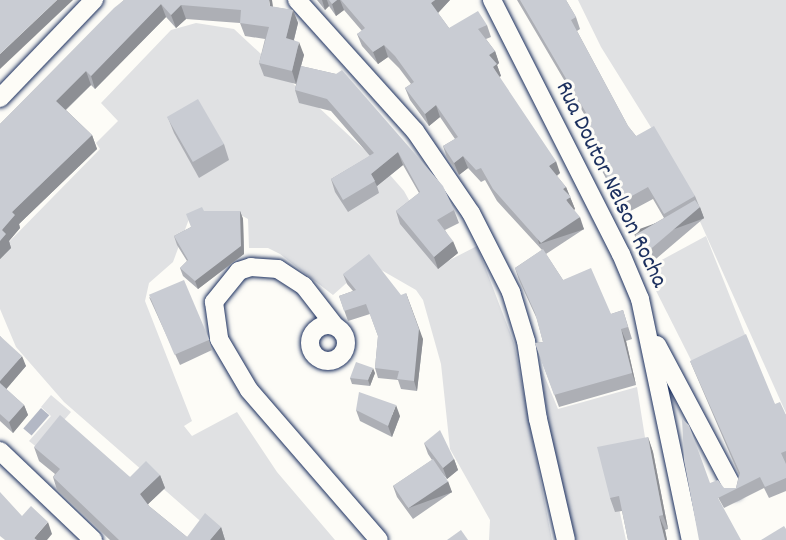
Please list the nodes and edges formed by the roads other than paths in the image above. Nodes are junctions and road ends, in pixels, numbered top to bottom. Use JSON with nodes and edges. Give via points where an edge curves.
{"nodes":[{"id":1,"x":94,"y":0,"type":"edge"},
{"id":2,"x":297,"y":0,"type":"edge"},
{"id":3,"x":492,"y":0,"type":"edge"},
{"id":4,"x":0,"y":98,"type":"edge"},
{"id":5,"x":335,"y":326,"type":"dead end"},
{"id":6,"x":648,"y":328,"type":"junction"},
{"id":7,"x":0,"y":451,"type":"edge"},
{"id":8,"x":734,"y":490,"type":"edge"},
{"id":9,"x":93,"y":540,"type":"edge"},
{"id":10,"x":379,"y":540,"type":"edge"},
{"id":11,"x":566,"y":540,"type":"edge"},
{"id":12,"x":691,"y":540,"type":"edge"}],
"edges":[{"from":1,"to":4,"type":"street"},
{"from":2,"to":11,"type":"street","via":[[415,132],[471,213],[507,282],[526,341],[538,419]]},
{"from":3,"to":6,"type":"street","name":"Rua Doutor Nelson Rocha","via":[[621,254]]},
{"from":5,"to":10,"type":"street","via":[[304,286],[278,269],[251,267],[239,271],[214,302],[219,339],[249,390]]},
{"from":6,"to":8,"type":"street"},
{"from":6,"to":12,"type":"street","name":"Rua Doutor Nelson Rocha"},
{"from":7,"to":9,"type":"street"}]}
